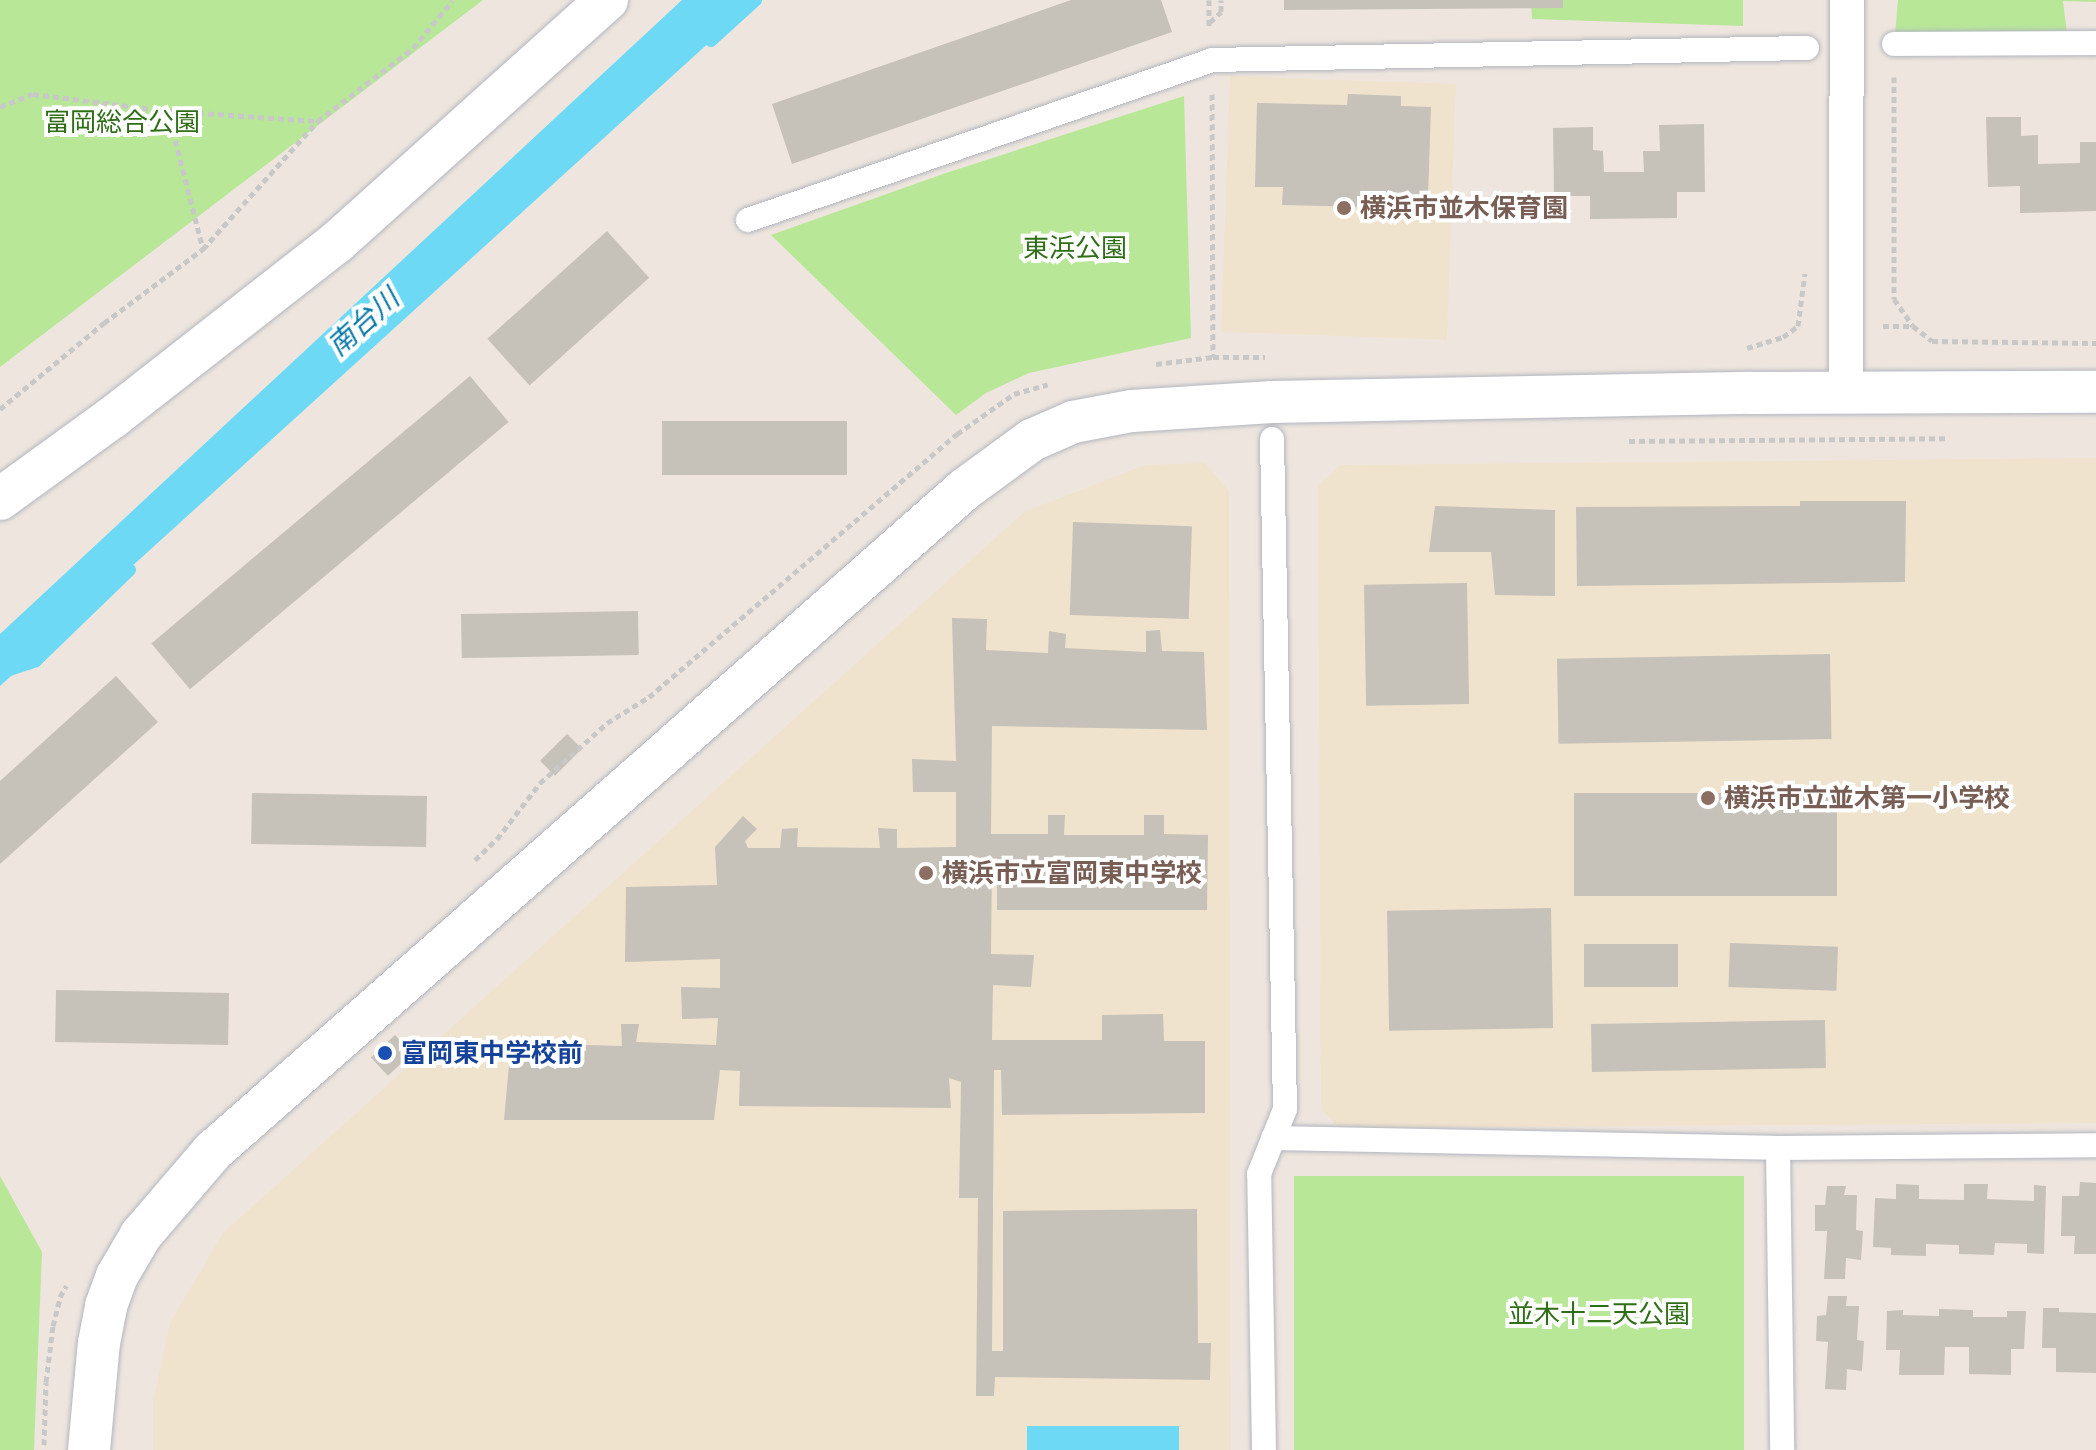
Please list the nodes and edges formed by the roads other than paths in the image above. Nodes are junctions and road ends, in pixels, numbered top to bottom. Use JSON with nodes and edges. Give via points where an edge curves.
{"nodes":[{"id":1,"x":1847,"y":0,"type":"edge"},
{"id":2,"x":587,"y":7,"type":"edge"},
{"id":3,"x":2096,"y":43,"type":"edge"},
{"id":4,"x":1894,"y":44,"type":"road end"},
{"id":5,"x":1807,"y":48,"type":"dead end"},
{"id":6,"x":748,"y":220,"type":"dead end"},
{"id":7,"x":1846,"y":392,"type":"junction"},
{"id":8,"x":2096,"y":392,"type":"edge"},
{"id":9,"x":1272,"y":439,"type":"dead end"},
{"id":10,"x":0,"y":499,"type":"edge"},
{"id":11,"x":1273,"y":1138,"type":"junction"},
{"id":12,"x":2096,"y":1145,"type":"edge"},
{"id":13,"x":1778,"y":1148,"type":"junction"},
{"id":14,"x":89,"y":1450,"type":"edge"},
{"id":15,"x":1264,"y":1450,"type":"edge"},
{"id":16,"x":1782,"y":1450,"type":"edge"}],
"edges":[{"from":1,"to":7,"type":"street"},
{"from":2,"to":10,"type":"street","via":[[337,242]]},
{"from":3,"to":4,"type":"street"},
{"from":5,"to":6,"type":"street","via":[[1212,60]]},
{"from":7,"to":8,"type":"street"},
{"from":7,"to":14,"type":"street","via":[[1257,403],[1132,411],[1073,422],[1032,440],[965,489],[213,1151],[141,1235],[117,1276],[99,1343]]},
{"from":9,"to":11,"type":"street","via":[[1285,1109]]},
{"from":11,"to":13,"type":"street"},
{"from":11,"to":15,"type":"street","via":[[1259,1174]]},
{"from":12,"to":13,"type":"street"},
{"from":13,"to":16,"type":"street"}]}
